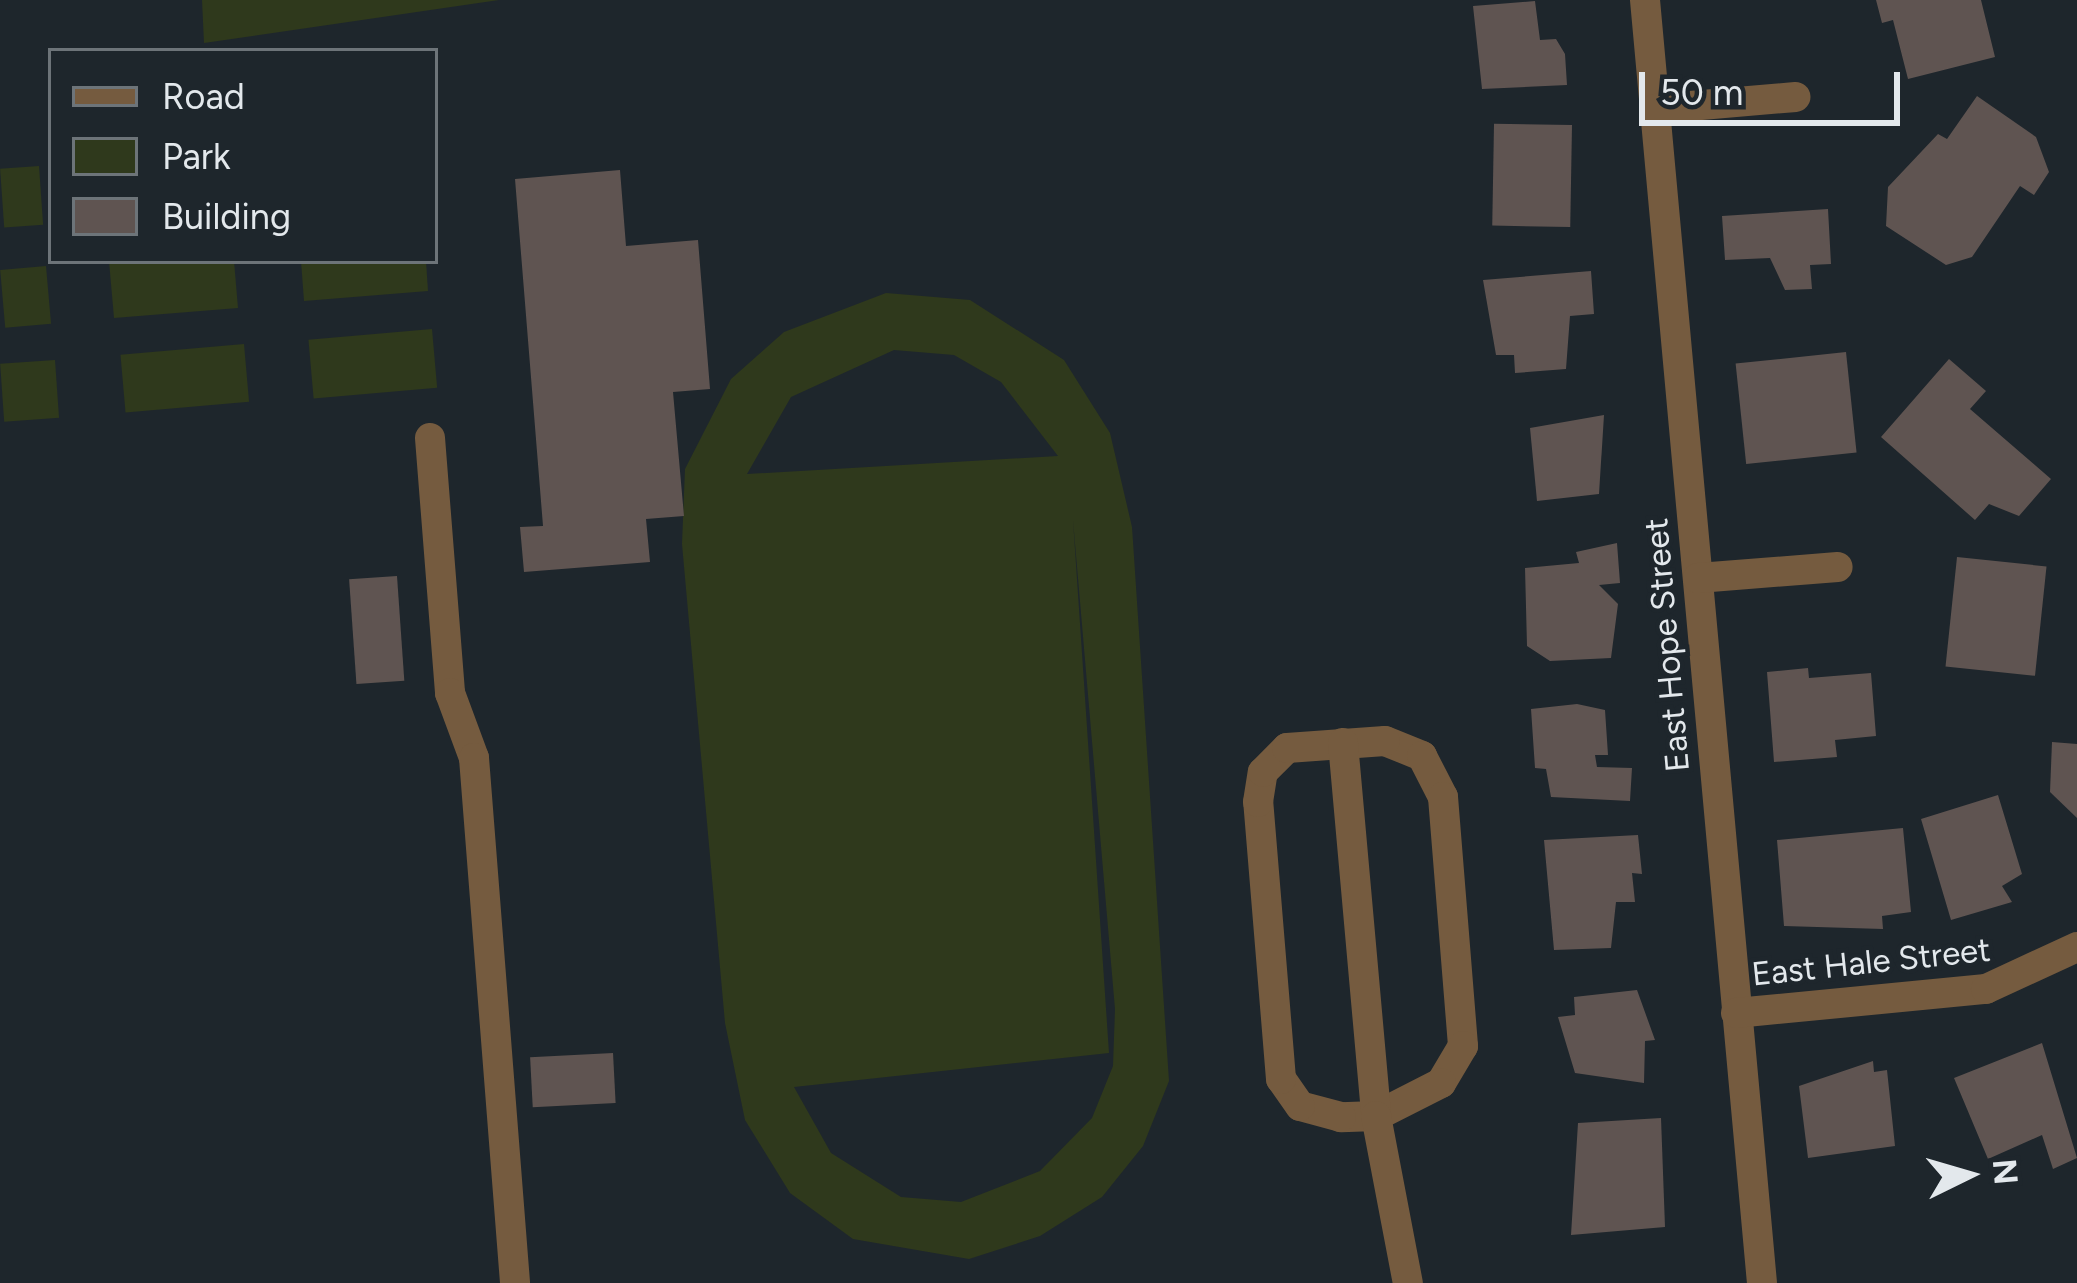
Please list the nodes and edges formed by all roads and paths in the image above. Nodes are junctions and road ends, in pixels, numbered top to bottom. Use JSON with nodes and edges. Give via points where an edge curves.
{"nodes":[{"id":1,"x":1645,"y":0,"type":"edge"},
{"id":2,"x":1795,"y":97,"type":"dead end"},
{"id":3,"x":1655,"y":109,"type":"junction"},
{"id":4,"x":430,"y":438,"type":"dead end"},
{"id":5,"x":1838,"y":566,"type":"dead end"},
{"id":6,"x":1697,"y":578,"type":"junction"},
{"id":7,"x":1342,"y":743,"type":"junction"},
{"id":8,"x":2077,"y":947,"type":"edge"},
{"id":9,"x":1736,"y":1013,"type":"junction"},
{"id":10,"x":1376,"y":1116,"type":"junction"},
{"id":11,"x":515,"y":1283,"type":"edge"},
{"id":12,"x":1408,"y":1283,"type":"edge"},
{"id":13,"x":1762,"y":1283,"type":"edge"}],
"edges":[{"from":1,"to":3,"type":"street","name":"East Hope Street"},
{"from":2,"to":3,"type":"street"},
{"from":3,"to":6,"type":"street","name":"East Hope Street"},
{"from":4,"to":11,"type":"street","via":[[450,693],[474,758]]},
{"from":5,"to":6,"type":"street"},
{"from":6,"to":9,"type":"street","name":"East Hope Street"},
{"from":7,"to":10,"type":"street"},
{"from":7,"to":10,"type":"street","via":[[1385,741],[1423,756],[1443,797],[1463,1046],[1441,1083]]},
{"from":7,"to":10,"type":"street","via":[[1287,748],[1264,772],[1281,1079],[1300,1106]]},
{"from":8,"to":9,"type":"street","name":"East Hale Street","via":[[1986,989]]},
{"from":9,"to":13,"type":"street","name":"East Hope Street"},
{"from":10,"to":12,"type":"street"}]}
